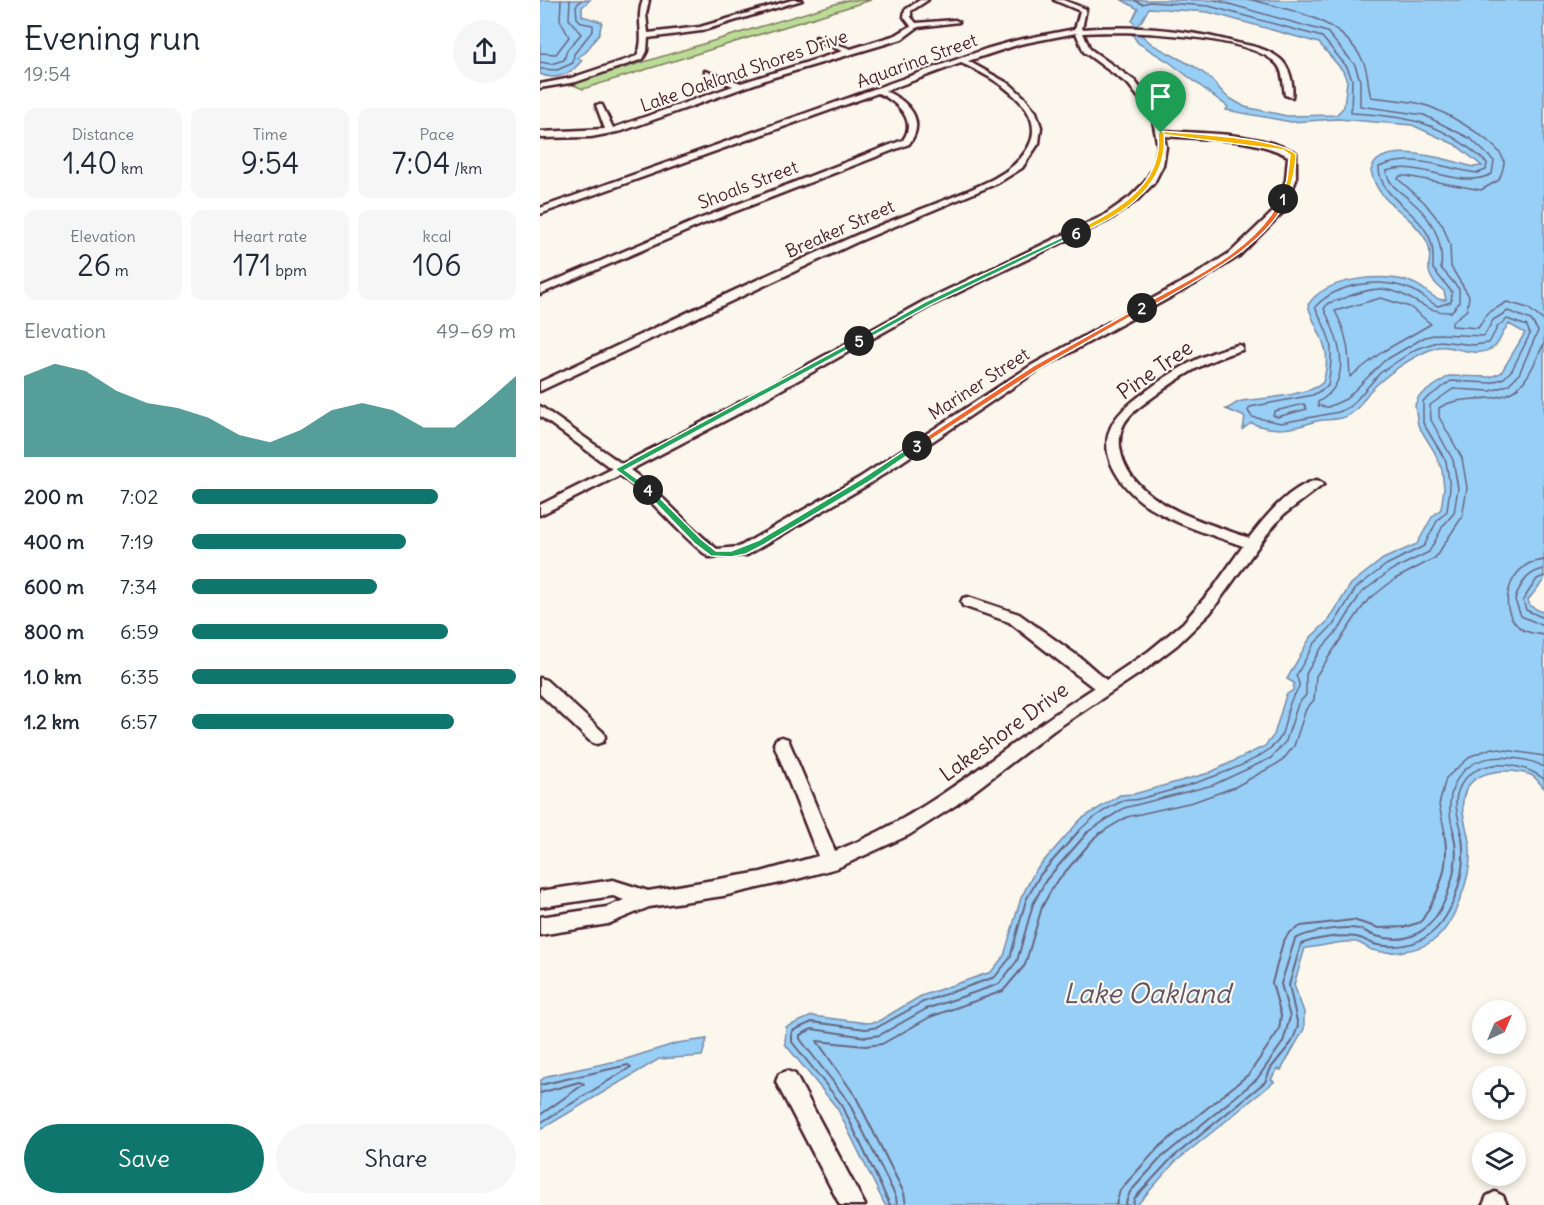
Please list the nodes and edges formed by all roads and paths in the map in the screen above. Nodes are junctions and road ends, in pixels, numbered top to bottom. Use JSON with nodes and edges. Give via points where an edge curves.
{"nodes":[{"id":1,"x":646,"y":0,"type":"edge"},
{"id":2,"x":799,"y":0,"type":"edge"},
{"id":3,"x":925,"y":0,"type":"edge"},
{"id":4,"x":1057,"y":0,"type":"edge"},
{"id":5,"x":955,"y":22,"type":"dead end"},
{"id":6,"x":914,"y":25,"type":"junction"},
{"id":7,"x":1078,"y":30,"type":"junction"},
{"id":8,"x":643,"y":36,"type":"junction"},
{"id":9,"x":819,"y":39,"type":"dead end"},
{"id":10,"x":849,"y":51,"type":"junction"},
{"id":11,"x":962,"y":61,"type":"junction"},
{"id":12,"x":708,"y":73,"type":"dead end"},
{"id":13,"x":540,"y":86,"type":"edge"},
{"id":14,"x":741,"y":86,"type":"junction"},
{"id":15,"x":879,"y":91,"type":"junction"},
{"id":16,"x":1289,"y":95,"type":"dead end"},
{"id":17,"x":599,"y":107,"type":"dead end"},
{"id":18,"x":610,"y":131,"type":"junction"},
{"id":19,"x":1161,"y":133,"type":"junction"},
{"id":20,"x":540,"y":135,"type":"edge"},
{"id":21,"x":540,"y":211,"type":"edge"},
{"id":22,"x":540,"y":291,"type":"edge"},
{"id":23,"x":1238,"y":348,"type":"dead end"},
{"id":24,"x":540,"y":387,"type":"edge"},
{"id":25,"x":540,"y":410,"type":"edge"},
{"id":26,"x":619,"y":469,"type":"junction"},
{"id":27,"x":1317,"y":484,"type":"dead end"},
{"id":28,"x":540,"y":511,"type":"edge"},
{"id":29,"x":1252,"y":544,"type":"junction"},
{"id":30,"x":968,"y":602,"type":"dead end"},
{"id":31,"x":540,"y":684,"type":"edge"},
{"id":32,"x":1105,"y":688,"type":"junction"},
{"id":33,"x":597,"y":737,"type":"dead end"},
{"id":34,"x":782,"y":744,"type":"dead end"},
{"id":35,"x":830,"y":862,"type":"junction"},
{"id":36,"x":540,"y":899,"type":"edge"},
{"id":37,"x":648,"y":899,"type":"junction"},
{"id":38,"x":540,"y":926,"type":"edge"},
{"id":39,"x":787,"y":1082,"type":"dead end"},
{"id":40,"x":853,"y":1205,"type":"edge"}],
"edges":[{"from":1,"to":8,"type":"street"},
{"from":2,"to":8,"type":"street","via":[[701,29]]},
{"from":3,"to":6,"type":"street","via":[[908,10],[907,17]]},
{"from":4,"to":7,"type":"street","via":[[1084,10]]},
{"from":5,"to":6,"type":"street"},
{"from":6,"to":10,"type":"street","name":"Lake Oakland Shores Drive","via":[[906,34]]},
{"from":7,"to":11,"type":"street","name":"Aquarina Street","via":[[1034,36]]},
{"from":7,"to":16,"type":"street","name":"Aquarina Street","via":[[1155,30],[1254,49],[1283,66]]},
{"from":7,"to":19,"type":"street","via":[[1087,50],[1137,89],[1155,114]]},
{"from":8,"to":13,"type":"street","via":[[643,54],[637,59],[573,80]]},
{"from":9,"to":10,"type":"street"},
{"from":10,"to":14,"type":"street","name":"Lake Oakland Shores Drive"},
{"from":11,"to":15,"type":"street","name":"Aquarina Street"},
{"from":11,"to":24,"type":"street","name":"Breaker Street","via":[[1001,79],[1030,110],[1037,136],[1026,159],[1014,170],[853,240]]},
{"from":12,"to":14,"type":"street"},
{"from":14,"to":18,"type":"street","name":"Lake Oakland Shores Drive"},
{"from":15,"to":21,"type":"street","name":"Aquarina Street"},
{"from":15,"to":22,"type":"street","name":"Shoals Street","via":[[899,102],[910,116],[913,130],[906,142],[700,222]]},
{"from":17,"to":18,"type":"street"},
{"from":18,"to":20,"type":"street","name":"Lake Oakland Shores Drive"},
{"from":19,"to":26,"type":"street","via":[[1159,165],[1149,183],[1106,218],[928,303]]},
{"from":19,"to":26,"type":"street","name":"Mariner Street","via":[[1263,144],[1293,154],[1290,180],[1278,212],[1216,267],[1036,367],[864,481],[742,552],[714,554],[641,484]]},
{"from":23,"to":29,"type":"street","name":"Pine Tree","via":[[1212,354],[1133,407],[1115,431],[1114,455],[1130,483],[1156,505]]},
{"from":25,"to":26,"type":"street"},
{"from":26,"to":28,"type":"street"},
{"from":27,"to":29,"type":"street","name":"Lakeshore Drive","via":[[1286,504]]},
{"from":29,"to":32,"type":"street","name":"Lakeshore Drive","via":[[1191,624],[1160,653]]},
{"from":30,"to":32,"type":"street","via":[[1014,618]]},
{"from":31,"to":33,"type":"street"},
{"from":32,"to":35,"type":"street","name":"Lakeshore Drive","via":[[934,810],[888,837]]},
{"from":34,"to":35,"type":"street"},
{"from":35,"to":37,"type":"street","name":"Lakeshore Drive","via":[[747,884]]},
{"from":36,"to":37,"type":"street","name":"Lakeshore Drive","via":[[613,888]]},
{"from":37,"to":38,"type":"street","name":"Lakeshore Drive","via":[[608,915]]},
{"from":39,"to":40,"type":"street"}]}
